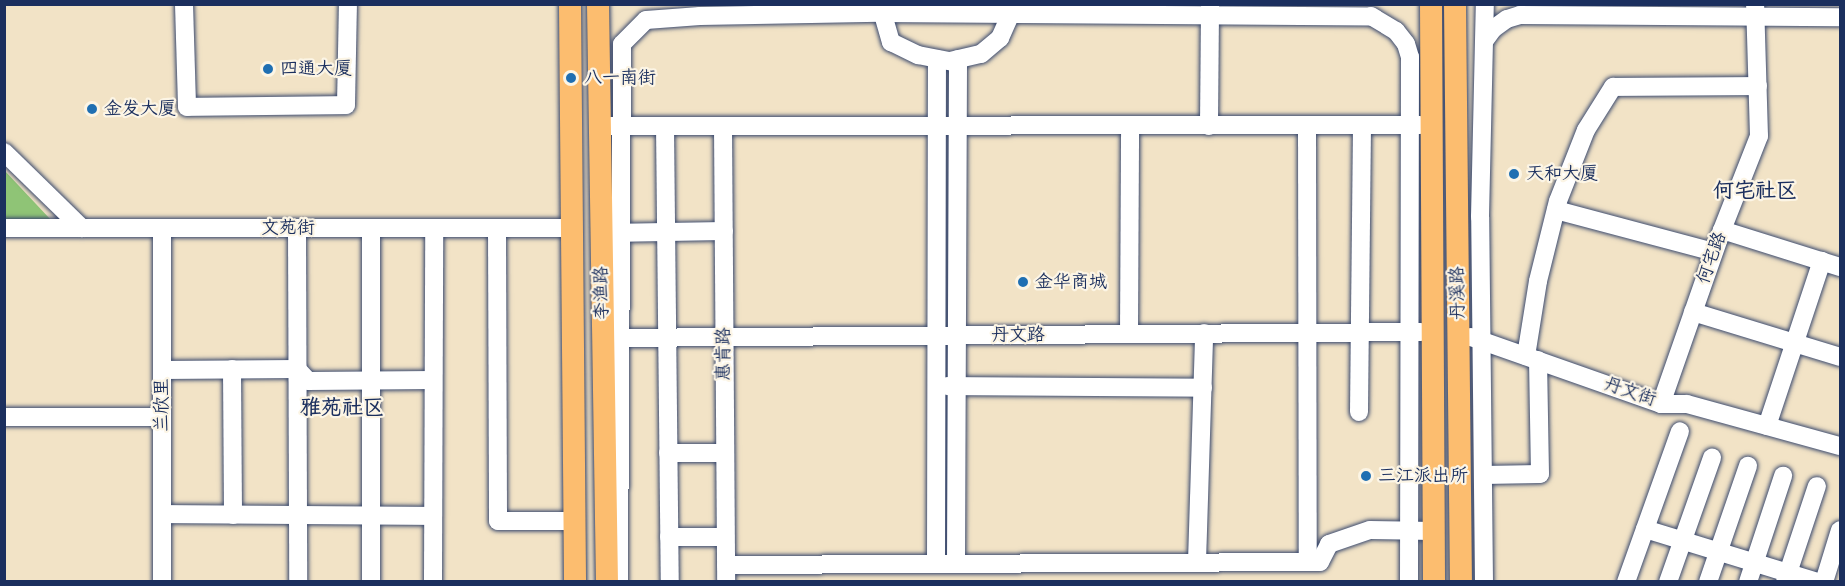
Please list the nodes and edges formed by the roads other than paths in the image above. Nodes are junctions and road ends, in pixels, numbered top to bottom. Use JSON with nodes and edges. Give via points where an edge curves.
{"nodes":[{"id":1,"x":184,"y":4,"type":"edge"},
{"id":2,"x":348,"y":4,"type":"edge"},
{"id":3,"x":570,"y":4,"type":"edge"},
{"id":4,"x":598,"y":4,"type":"edge"},
{"id":5,"x":1431,"y":4,"type":"edge"},
{"id":6,"x":1455,"y":4,"type":"edge"},
{"id":7,"x":1485,"y":4,"type":"edge"},
{"id":8,"x":880,"y":9,"type":"edge"},
{"id":9,"x":1014,"y":9,"type":"edge"},
{"id":10,"x":1210,"y":10,"type":"edge"},
{"id":11,"x":1755,"y":10,"type":"edge"},
{"id":12,"x":1840,"y":17,"type":"edge"},
{"id":13,"x":1485,"y":40,"type":"junction"},
{"id":14,"x":937,"y":59,"type":"junction"},
{"id":15,"x":958,"y":59,"type":"junction"},
{"id":16,"x":1758,"y":86,"type":"junction"},
{"id":17,"x":611,"y":125,"type":"junction"},
{"id":18,"x":1421,"y":125,"type":"junction"},
{"id":19,"x":665,"y":126,"type":"junction"},
{"id":20,"x":723,"y":126,"type":"junction"},
{"id":21,"x":937,"y":126,"type":"junction"},
{"id":22,"x":958,"y":126,"type":"junction"},
{"id":23,"x":1130,"y":126,"type":"junction"},
{"id":24,"x":1209,"y":126,"type":"junction"},
{"id":25,"x":1307,"y":126,"type":"junction"},
{"id":26,"x":1362,"y":126,"type":"junction"},
{"id":27,"x":4,"y":152,"type":"edge"},
{"id":28,"x":1556,"y":210,"type":"junction"},
{"id":29,"x":4,"y":228,"type":"edge"},
{"id":30,"x":82,"y":228,"type":"junction"},
{"id":31,"x":162,"y":228,"type":"junction"},
{"id":32,"x":297,"y":228,"type":"junction"},
{"id":33,"x":371,"y":228,"type":"junction"},
{"id":34,"x":434,"y":228,"type":"junction"},
{"id":35,"x":496,"y":228,"type":"junction"},
{"id":36,"x":572,"y":228,"type":"junction"},
{"id":37,"x":1722,"y":230,"type":"junction"},
{"id":38,"x":724,"y":231,"type":"junction"},
{"id":39,"x":666,"y":232,"type":"junction"},
{"id":40,"x":611,"y":233,"type":"junction"},
{"id":41,"x":1714,"y":252,"type":"junction"},
{"id":42,"x":1822,"y":261,"type":"junction"},
{"id":43,"x":1840,"y":267,"type":"edge"},
{"id":44,"x":1693,"y":312,"type":"junction"},
{"id":45,"x":1360,"y":332,"type":"junction"},
{"id":46,"x":1421,"y":332,"type":"junction"},
{"id":47,"x":1458,"y":332,"type":"junction"},
{"id":48,"x":1204,"y":333,"type":"junction"},
{"id":49,"x":1307,"y":333,"type":"junction"},
{"id":50,"x":1128,"y":334,"type":"junction"},
{"id":51,"x":937,"y":335,"type":"junction"},
{"id":52,"x":957,"y":335,"type":"junction"},
{"id":53,"x":667,"y":337,"type":"junction"},
{"id":54,"x":724,"y":337,"type":"junction"},
{"id":55,"x":612,"y":338,"type":"junction"},
{"id":56,"x":1481,"y":340,"type":"junction"},
{"id":57,"x":1794,"y":343,"type":"junction"},
{"id":58,"x":1840,"y":357,"type":"edge"},
{"id":59,"x":1532,"y":358,"type":"junction"},
{"id":60,"x":232,"y":369,"type":"junction"},
{"id":61,"x":297,"y":369,"type":"junction"},
{"id":62,"x":162,"y":370,"type":"junction"},
{"id":63,"x":434,"y":380,"type":"junction"},
{"id":64,"x":371,"y":381,"type":"junction"},
{"id":65,"x":936,"y":386,"type":"junction"},
{"id":66,"x":957,"y":386,"type":"junction"},
{"id":67,"x":1203,"y":388,"type":"junction"},
{"id":68,"x":1661,"y":404,"type":"junction"},
{"id":69,"x":1359,"y":412,"type":"dead end"},
{"id":70,"x":4,"y":417,"type":"edge"},
{"id":71,"x":162,"y":417,"type":"junction"},
{"id":72,"x":1767,"y":426,"type":"junction"},
{"id":73,"x":1680,"y":431,"type":"dead end"},
{"id":74,"x":1840,"y":446,"type":"edge"},
{"id":75,"x":669,"y":453,"type":"junction"},
{"id":76,"x":725,"y":453,"type":"junction"},
{"id":77,"x":1712,"y":458,"type":"dead end"},
{"id":78,"x":1748,"y":466,"type":"dead end"},
{"id":79,"x":1483,"y":475,"type":"junction"},
{"id":80,"x":1783,"y":476,"type":"dead end"},
{"id":81,"x":1817,"y":486,"type":"dead end"},
{"id":82,"x":163,"y":514,"type":"junction"},
{"id":83,"x":233,"y":514,"type":"junction"},
{"id":84,"x":297,"y":515,"type":"junction"},
{"id":85,"x":371,"y":516,"type":"junction"},
{"id":86,"x":433,"y":516,"type":"junction"},
{"id":87,"x":575,"y":521,"type":"junction"},
{"id":88,"x":1645,"y":529,"type":"junction"},
{"id":89,"x":1840,"y":530,"type":"edge"},
{"id":90,"x":1409,"y":531,"type":"junction"},
{"id":91,"x":1434,"y":531,"type":"junction"},
{"id":92,"x":669,"y":537,"type":"junction"},
{"id":93,"x":725,"y":537,"type":"junction"},
{"id":94,"x":1683,"y":540,"type":"junction"},
{"id":95,"x":1719,"y":551,"type":"junction"},
{"id":96,"x":1197,"y":562,"type":"junction"},
{"id":97,"x":1308,"y":562,"type":"junction"},
{"id":98,"x":1754,"y":562,"type":"junction"},
{"id":99,"x":944,"y":568,"type":"edge"},
{"id":100,"x":726,"y":573,"type":"edge"},
{"id":101,"x":839,"y":573,"type":"edge"},
{"id":102,"x":1786,"y":577,"type":"edge"},
{"id":103,"x":162,"y":582,"type":"edge"},
{"id":104,"x":298,"y":582,"type":"edge"},
{"id":105,"x":370,"y":582,"type":"edge"},
{"id":106,"x":433,"y":582,"type":"edge"},
{"id":107,"x":575,"y":582,"type":"edge"},
{"id":108,"x":607,"y":582,"type":"edge"},
{"id":109,"x":619,"y":582,"type":"edge"},
{"id":110,"x":670,"y":582,"type":"edge"},
{"id":111,"x":1409,"y":582,"type":"edge"},
{"id":112,"x":1434,"y":582,"type":"edge"},
{"id":113,"x":1461,"y":582,"type":"edge"},
{"id":114,"x":1484,"y":582,"type":"edge"},
{"id":115,"x":1626,"y":582,"type":"edge"},
{"id":116,"x":1668,"y":582,"type":"edge"},
{"id":117,"x":1708,"y":582,"type":"edge"},
{"id":118,"x":1748,"y":582,"type":"edge"},
{"id":119,"x":1817,"y":582,"type":"edge"},
{"id":120,"x":1824,"y":582,"type":"edge"}],
"edges":[{"from":1,"to":2,"type":"street","via":[[187,107],[346,105]]},
{"from":3,"to":36,"type":"main road","name":"李渔路"},
{"from":4,"to":17,"type":"main road","name":"李渔路"},
{"from":5,"to":18,"type":"main road","name":"丹溪路"},
{"from":6,"to":47,"type":"main road","name":"丹溪路"},
{"from":7,"to":13,"type":"street"},
{"from":8,"to":9,"type":"street"},
{"from":8,"to":14,"type":"street","via":[[891,42]]},
{"from":8,"to":17,"type":"street","via":[[646,20],[622,45]]},
{"from":9,"to":10,"type":"street"},
{"from":9,"to":15,"type":"street","via":[[1000,38],[981,54]]},
{"from":10,"to":18,"type":"street","via":[[1371,16],[1384,22],[1406,44]]},
{"from":10,"to":24,"type":"street"},
{"from":11,"to":12,"type":"street"},
{"from":11,"to":13,"type":"street","via":[[1520,15],[1493,28]]},
{"from":11,"to":16,"type":"street","name":"何宅路"},
{"from":13,"to":56,"type":"street"},
{"from":14,"to":15,"type":"street"},
{"from":14,"to":21,"type":"street"},
{"from":15,"to":22,"type":"street"},
{"from":16,"to":28,"type":"street","via":[[1613,87],[1586,130]]},
{"from":16,"to":37,"type":"street","name":"何宅路","via":[[1760,136]]},
{"from":17,"to":19,"type":"street"},
{"from":17,"to":40,"type":"main road","name":"李渔路"},
{"from":18,"to":26,"type":"street"},
{"from":18,"to":46,"type":"main road","name":"丹溪路"},
{"from":19,"to":20,"type":"street"},
{"from":19,"to":39,"type":"street"},
{"from":20,"to":21,"type":"street"},
{"from":20,"to":38,"type":"street","name":"惠肯路"},
{"from":21,"to":22,"type":"street"},
{"from":21,"to":51,"type":"street"},
{"from":22,"to":23,"type":"street"},
{"from":22,"to":52,"type":"street"},
{"from":23,"to":24,"type":"street"},
{"from":23,"to":50,"type":"street"},
{"from":24,"to":25,"type":"street"},
{"from":25,"to":26,"type":"street"},
{"from":25,"to":49,"type":"street"},
{"from":26,"to":45,"type":"street"},
{"from":27,"to":30,"type":"street"},
{"from":28,"to":41,"type":"street"},
{"from":28,"to":59,"type":"street","via":[[1538,281]]},
{"from":29,"to":30,"type":"street","name":"文苑街"},
{"from":30,"to":31,"type":"street","name":"文苑街"},
{"from":31,"to":32,"type":"street","name":"文苑街"},
{"from":31,"to":62,"type":"street","name":"兰欣里"},
{"from":32,"to":33,"type":"street","name":"文苑街"},
{"from":32,"to":61,"type":"street"},
{"from":33,"to":34,"type":"street","name":"文苑街"},
{"from":33,"to":64,"type":"street"},
{"from":34,"to":35,"type":"street","name":"文苑街"},
{"from":34,"to":63,"type":"street"},
{"from":35,"to":36,"type":"street","name":"文苑街"},
{"from":35,"to":87,"type":"street","via":[[498,521]]},
{"from":36,"to":87,"type":"main road","name":"李渔路"},
{"from":37,"to":41,"type":"street","name":"何宅路"},
{"from":37,"to":42,"type":"street"},
{"from":38,"to":39,"type":"street"},
{"from":38,"to":54,"type":"street","name":"惠肯路"},
{"from":39,"to":40,"type":"street"},
{"from":39,"to":53,"type":"street"},
{"from":40,"to":55,"type":"main road","name":"李渔路"},
{"from":41,"to":44,"type":"street","name":"何宅路"},
{"from":42,"to":43,"type":"street"},
{"from":42,"to":57,"type":"street"},
{"from":44,"to":57,"type":"street"},
{"from":44,"to":68,"type":"street","name":"何宅路"},
{"from":45,"to":46,"type":"street","name":"丹文路"},
{"from":45,"to":49,"type":"street","name":"丹文路"},
{"from":45,"to":69,"type":"street"},
{"from":46,"to":90,"type":"street"},
{"from":46,"to":91,"type":"main road","name":"丹溪路"},
{"from":47,"to":56,"type":"street","name":"丹文街"},
{"from":47,"to":113,"type":"main road","name":"丹溪路"},
{"from":48,"to":49,"type":"street","name":"丹文路"},
{"from":48,"to":50,"type":"street","name":"丹文路"},
{"from":48,"to":67,"type":"street"},
{"from":49,"to":97,"type":"street"},
{"from":50,"to":52,"type":"street","name":"丹文路"},
{"from":51,"to":52,"type":"street","name":"丹文路"},
{"from":51,"to":54,"type":"street","name":"丹文路"},
{"from":51,"to":65,"type":"street"},
{"from":52,"to":66,"type":"street"},
{"from":53,"to":54,"type":"street","name":"丹文路"},
{"from":53,"to":55,"type":"street","name":"丹文路"},
{"from":53,"to":75,"type":"street"},
{"from":54,"to":76,"type":"street","name":"惠肯路"},
{"from":55,"to":108,"type":"main road","name":"李渔路"},
{"from":55,"to":109,"type":"street"},
{"from":56,"to":59,"type":"street","name":"丹文街"},
{"from":56,"to":79,"type":"street"},
{"from":57,"to":58,"type":"street"},
{"from":57,"to":72,"type":"street"},
{"from":59,"to":68,"type":"street","name":"丹文街"},
{"from":59,"to":79,"type":"street","via":[[1540,474]]},
{"from":60,"to":61,"type":"street"},
{"from":60,"to":62,"type":"street"},
{"from":60,"to":83,"type":"street"},
{"from":61,"to":64,"type":"street","via":[[308,381]]},
{"from":61,"to":84,"type":"street"},
{"from":62,"to":71,"type":"street","name":"兰欣里"},
{"from":63,"to":64,"type":"street"},
{"from":63,"to":86,"type":"street"},
{"from":64,"to":85,"type":"street"},
{"from":65,"to":66,"type":"street"},
{"from":65,"to":99,"type":"street"},
{"from":66,"to":67,"type":"street"},
{"from":66,"to":99,"type":"street"},
{"from":67,"to":96,"type":"street"},
{"from":68,"to":72,"type":"street","name":"丹文街","via":[[1687,404]]},
{"from":70,"to":71,"type":"street"},
{"from":71,"to":82,"type":"street","name":"兰欣里"},
{"from":72,"to":74,"type":"street","name":"丹文街"},
{"from":73,"to":88,"type":"street"},
{"from":75,"to":76,"type":"street"},
{"from":75,"to":92,"type":"street"},
{"from":76,"to":93,"type":"street","name":"惠肯路"},
{"from":77,"to":94,"type":"street"},
{"from":78,"to":95,"type":"street"},
{"from":79,"to":114,"type":"street"},
{"from":80,"to":98,"type":"street"},
{"from":81,"to":102,"type":"street"},
{"from":82,"to":83,"type":"street"},
{"from":82,"to":103,"type":"street","name":"兰欣里"},
{"from":83,"to":84,"type":"street"},
{"from":84,"to":85,"type":"street"},
{"from":84,"to":104,"type":"street"},
{"from":85,"to":86,"type":"street"},
{"from":85,"to":105,"type":"street"},
{"from":86,"to":106,"type":"street"},
{"from":87,"to":107,"type":"main road","name":"李渔路"},
{"from":88,"to":94,"type":"street"},
{"from":88,"to":115,"type":"street"},
{"from":89,"to":120,"type":"street"},
{"from":90,"to":91,"type":"street"},
{"from":90,"to":97,"type":"street","via":[[1370,530],[1329,544],[1320,562]]},
{"from":90,"to":111,"type":"street"},
{"from":91,"to":112,"type":"main road","name":"丹溪路"},
{"from":92,"to":93,"type":"street"},
{"from":92,"to":110,"type":"street"},
{"from":93,"to":100,"type":"street","name":"惠肯路"},
{"from":94,"to":95,"type":"street"},
{"from":94,"to":116,"type":"street"},
{"from":95,"to":98,"type":"street"},
{"from":95,"to":117,"type":"street"},
{"from":96,"to":97,"type":"street"},
{"from":96,"to":99,"type":"street"},
{"from":98,"to":102,"type":"street"},
{"from":98,"to":118,"type":"street"},
{"from":99,"to":101,"type":"street"},
{"from":100,"to":101,"type":"street"},
{"from":102,"to":119,"type":"street"}]}
